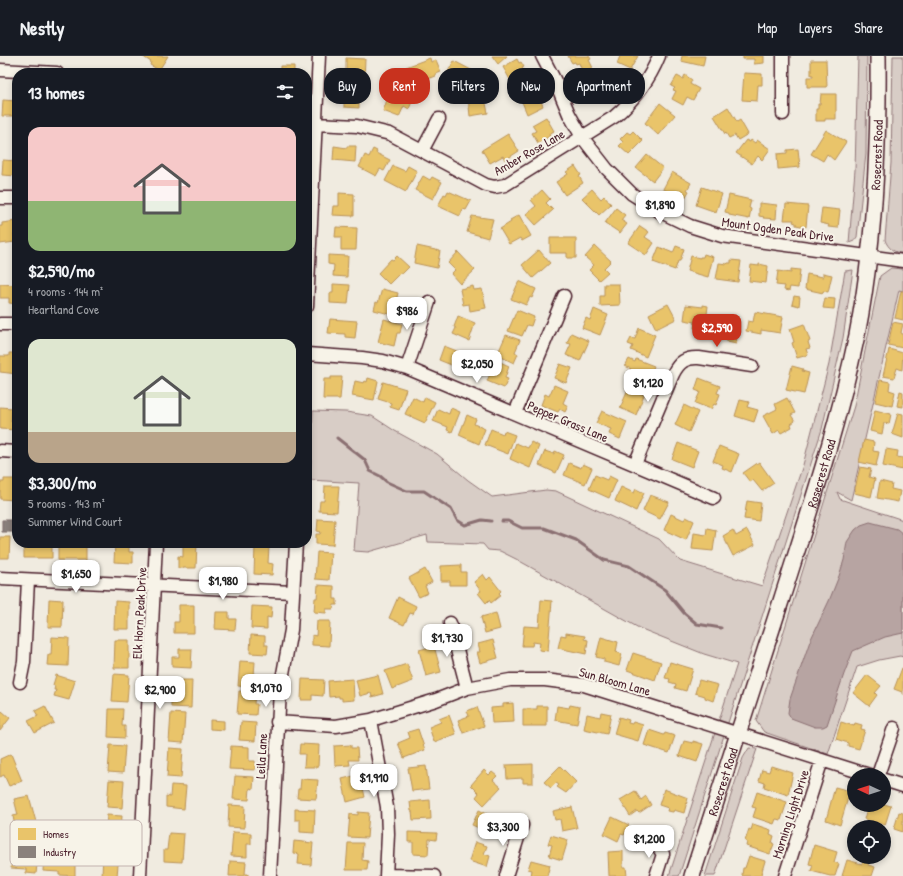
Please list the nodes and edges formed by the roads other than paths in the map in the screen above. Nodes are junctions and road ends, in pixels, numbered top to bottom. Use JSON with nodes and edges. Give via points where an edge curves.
{"nodes":[{"id":1,"x":319,"y":56,"type":"edge"},
{"id":2,"x":542,"y":56,"type":"edge"},
{"id":3,"x":659,"y":56,"type":"edge"},
{"id":4,"x":783,"y":56,"type":"edge"},
{"id":5,"x":878,"y":56,"type":"edge"},
{"id":6,"x":0,"y":70,"type":"edge"},
{"id":7,"x":12,"y":71,"type":"edge"},
{"id":8,"x":783,"y":114,"type":"dead end"},
{"id":9,"x":439,"y":120,"type":"dead end"},
{"id":10,"x":316,"y":124,"type":"junction"},
{"id":11,"x":582,"y":137,"type":"junction"},
{"id":12,"x":422,"y":150,"type":"junction"},
{"id":13,"x":0,"y":198,"type":"edge"},
{"id":14,"x":12,"y":198,"type":"edge"},
{"id":15,"x":312,"y":205,"type":"edge"},
{"id":16,"x":869,"y":256,"type":"junction"},
{"id":17,"x":903,"y":261,"type":"edge"},
{"id":18,"x":564,"y":296,"type":"dead end"},
{"id":19,"x":429,"y":302,"type":"dead end"},
{"id":20,"x":0,"y":324,"type":"edge"},
{"id":21,"x":12,"y":324,"type":"edge"},
{"id":22,"x":312,"y":354,"type":"edge"},
{"id":23,"x":752,"y":366,"type":"dead end"},
{"id":24,"x":407,"y":368,"type":"junction"},
{"id":25,"x":515,"y":413,"type":"junction"},
{"id":26,"x":0,"y":451,"type":"edge"},
{"id":27,"x":12,"y":452,"type":"edge"},
{"id":28,"x":635,"y":464,"type":"junction"},
{"id":29,"x":714,"y":498,"type":"dead end"},
{"id":30,"x":156,"y":548,"type":"edge"},
{"id":31,"x":296,"y":548,"type":"edge"},
{"id":32,"x":0,"y":578,"type":"edge"},
{"id":33,"x":28,"y":580,"type":"junction"},
{"id":34,"x":154,"y":585,"type":"junction"},
{"id":35,"x":293,"y":592,"type":"junction"},
{"id":36,"x":450,"y":623,"type":"dead end"},
{"id":37,"x":20,"y":682,"type":"dead end"},
{"id":38,"x":467,"y":688,"type":"junction"},
{"id":39,"x":371,"y":720,"type":"junction"},
{"id":40,"x":277,"y":722,"type":"junction"},
{"id":41,"x":894,"y":728,"type":"dead end"},
{"id":42,"x":738,"y":733,"type":"junction"},
{"id":43,"x":822,"y":760,"type":"junction"},
{"id":44,"x":847,"y":768,"type":"edge"},
{"id":45,"x":880,"y":768,"type":"edge"},
{"id":46,"x":891,"y":782,"type":"edge"},
{"id":47,"x":903,"y":786,"type":"edge"},
{"id":48,"x":522,"y":824,"type":"dead end"},
{"id":49,"x":142,"y":834,"type":"edge"},
{"id":50,"x":654,"y":841,"type":"dead end"},
{"id":51,"x":140,"y":866,"type":"edge"},
{"id":52,"x":386,"y":875,"type":"edge"},
{"id":53,"x":140,"y":876,"type":"edge"},
{"id":54,"x":270,"y":876,"type":"edge"},
{"id":55,"x":434,"y":876,"type":"edge"},
{"id":56,"x":506,"y":876,"type":"edge"},
{"id":57,"x":656,"y":876,"type":"edge"},
{"id":58,"x":692,"y":876,"type":"edge"},
{"id":59,"x":785,"y":876,"type":"edge"}],
"edges":[{"from":1,"to":10,"type":"street"},
{"from":2,"to":11,"type":"street","name":"Mount Ogden Peak Drive"},
{"from":3,"to":11,"type":"street","name":"Amber Rose Lane","via":[[650,77],[630,104]]},
{"from":4,"to":8,"type":"street"},
{"from":5,"to":16,"type":"main road","name":"Rosecrest Road","via":[[876,191]]},
{"from":6,"to":7,"type":"street"},
{"from":9,"to":12,"type":"street"},
{"from":10,"to":12,"type":"street","name":"Amber Rose Lane","via":[[372,129],[390,134]]},
{"from":10,"to":15,"type":"street"},
{"from":11,"to":12,"type":"street","name":"Amber Rose Lane","via":[[505,185],[495,187]]},
{"from":11,"to":16,"type":"street","name":"Mount Ogden Peak Drive","via":[[607,169],[632,194],[690,226],[722,236]]},
{"from":13,"to":14,"type":"street"},
{"from":16,"to":17,"type":"street","name":"Mount Ogden Peak Drive"},
{"from":16,"to":42,"type":"main road","name":"Rosecrest Road","via":[[857,333],[839,412]]},
{"from":18,"to":25,"type":"street"},
{"from":19,"to":24,"type":"street"},
{"from":20,"to":21,"type":"street"},
{"from":22,"to":24,"type":"street","name":"Pepper Grass Lane","via":[[383,361]]},
{"from":23,"to":28,"type":"street","via":[[699,358],[690,358],[677,366]]},
{"from":24,"to":25,"type":"street","name":"Pepper Grass Lane"},
{"from":25,"to":28,"type":"street","name":"Pepper Grass Lane"},
{"from":26,"to":27,"type":"street"},
{"from":28,"to":29,"type":"street","name":"Pepper Grass Lane"},
{"from":30,"to":34,"type":"street","name":"Elk Horn Peak Drive"},
{"from":31,"to":35,"type":"street","name":"Leila Lane"},
{"from":32,"to":33,"type":"street"},
{"from":33,"to":34,"type":"street"},
{"from":33,"to":37,"type":"street","via":[[24,662]]},
{"from":34,"to":35,"type":"street"},
{"from":34,"to":49,"type":"street","name":"Elk Horn Peak Drive"},
{"from":35,"to":40,"type":"street","name":"Leila Lane"},
{"from":36,"to":38,"type":"street"},
{"from":38,"to":39,"type":"street","name":"Sun Bloom Lane"},
{"from":38,"to":42,"type":"street","name":"Sun Bloom Lane","via":[[510,680],[545,680],[584,685]]},
{"from":39,"to":40,"type":"street","name":"Sun Bloom Lane","via":[[336,726]]},
{"from":39,"to":52,"type":"street","via":[[388,807]]},
{"from":40,"to":54,"type":"street","name":"Leila Lane"},
{"from":41,"to":45,"type":"street"},
{"from":42,"to":43,"type":"street","name":"Sun Bloom Lane"},
{"from":42,"to":58,"type":"main road","name":"Rosecrest Road"},
{"from":43,"to":44,"type":"street","name":"Sun Bloom Lane"},
{"from":43,"to":59,"type":"street","name":"Morning Light Drive"},
{"from":46,"to":47,"type":"street"},
{"from":48,"to":56,"type":"street"},
{"from":50,"to":57,"type":"street","via":[[663,854]]},
{"from":51,"to":53,"type":"street","name":"Elk Horn Peak Drive"},
{"from":52,"to":55,"type":"street"}]}
